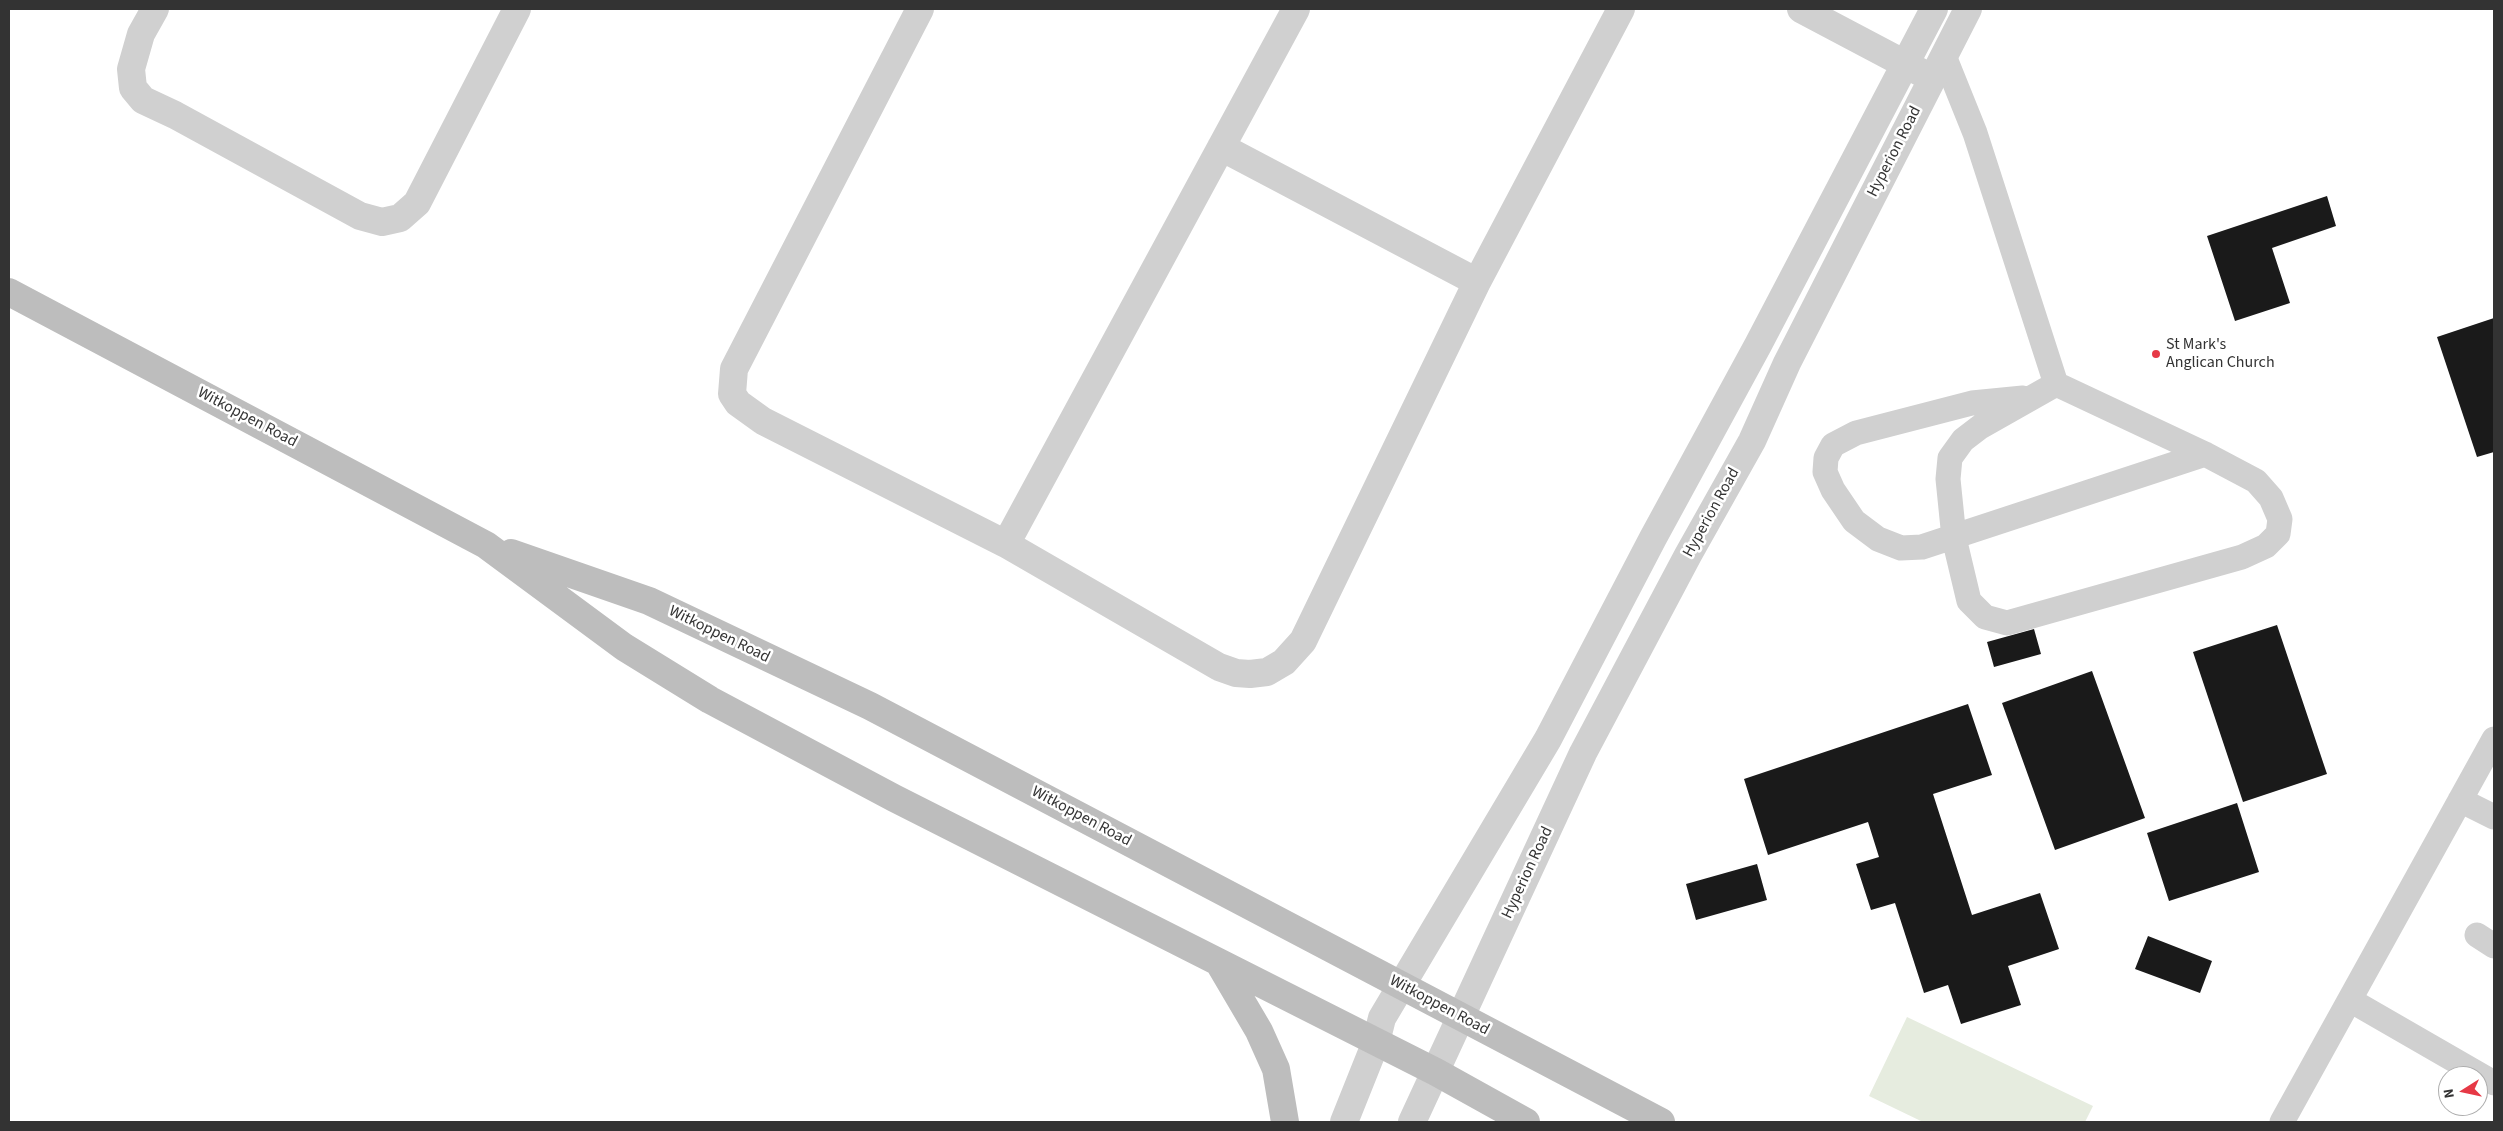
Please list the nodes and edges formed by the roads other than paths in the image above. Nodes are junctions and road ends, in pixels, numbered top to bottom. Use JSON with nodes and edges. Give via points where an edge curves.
{"nodes":[{"id":1,"x":155,"y":9,"type":"edge"},
{"id":2,"x":518,"y":9,"type":"edge"},
{"id":3,"x":920,"y":9,"type":"edge"},
{"id":4,"x":1621,"y":9,"type":"edge"},
{"id":5,"x":1802,"y":9,"type":"edge"},
{"id":6,"x":1934,"y":9,"type":"edge"},
{"id":7,"x":1286,"y":12,"type":"edge"},
{"id":8,"x":1964,"y":16,"type":"edge"},
{"id":9,"x":1905,"y":64,"type":"junction"},
{"id":10,"x":1938,"y":67,"type":"junction"},
{"id":11,"x":1221,"y":148,"type":"junction"},
{"id":12,"x":1477,"y":282,"type":"junction"},
{"id":13,"x":9,"y":292,"type":"edge"},
{"id":14,"x":2056,"y":384,"type":"junction"},
{"id":15,"x":2033,"y":397,"type":"junction"},
{"id":16,"x":2205,"y":454,"type":"junction"},
{"id":17,"x":1954,"y":538,"type":"junction"},
{"id":18,"x":486,"y":544,"type":"junction"},
{"id":19,"x":1006,"y":544,"type":"junction"},
{"id":20,"x":2494,"y":740,"type":"edge"},
{"id":21,"x":2460,"y":800,"type":"junction"},
{"id":22,"x":2494,"y":818,"type":"edge"},
{"id":23,"x":1219,"y":963,"type":"junction"},
{"id":24,"x":1401,"y":985,"type":"junction"},
{"id":25,"x":2350,"y":1000,"type":"junction"},
{"id":26,"x":1460,"y":1018,"type":"junction"},
{"id":27,"x":1376,"y":1042,"type":"junction"},
{"id":28,"x":1436,"y":1072,"type":"junction"},
{"id":29,"x":2494,"y":1083,"type":"edge"},
{"id":30,"x":1285,"y":1122,"type":"edge"},
{"id":31,"x":1344,"y":1122,"type":"edge"},
{"id":32,"x":1412,"y":1122,"type":"edge"},
{"id":33,"x":1526,"y":1122,"type":"edge"},
{"id":34,"x":1661,"y":1122,"type":"edge"},
{"id":35,"x":2282,"y":1122,"type":"edge"}],
"edges":[{"from":1,"to":2,"type":"street","via":[[141,34],[132,69],[133,88],[143,100],[360,216],[382,222],[400,218],[417,203]]},
{"from":3,"to":19,"type":"street","via":[[738,362],[732,394],[743,407],[763,421]]},
{"from":4,"to":12,"type":"street"},
{"from":5,"to":9,"type":"street"},
{"from":6,"to":8,"type":"street"},
{"from":6,"to":9,"type":"street","name":"Hyperion Road"},
{"from":7,"to":11,"type":"street","via":[[1253,91]]},
{"from":8,"to":10,"type":"street","name":"Hyperion Road"},
{"from":9,"to":10,"type":"street"},
{"from":9,"to":24,"type":"street","name":"Hyperion Road","via":[[1548,739]]},
{"from":10,"to":14,"type":"lane","via":[[1975,133]]},
{"from":10,"to":26,"type":"street","name":"Hyperion Road","via":[[1787,364],[1752,441],[1583,753]]},
{"from":11,"to":12,"type":"street"},
{"from":11,"to":19,"type":"street"},
{"from":12,"to":19,"type":"street","via":[[1303,641],[1284,662],[1267,672],[1236,673],[1219,667]]},
{"from":13,"to":18,"type":"main road","name":"Witkoppen Road"},
{"from":14,"to":15,"type":"lane"},
{"from":14,"to":16,"type":"lane"},
{"from":15,"to":17,"type":"lane","via":[[1974,431],[1950,458],[1948,478]]},
{"from":15,"to":17,"type":"lane","via":[[1972,403],[1856,433],[1833,445],[1826,458],[1825,472],[1854,522],[1878,539],[1901,548],[1922,547]]},
{"from":16,"to":17,"type":"lane"},
{"from":16,"to":17,"type":"lane","via":[[2256,481],[2270,498],[2280,519],[2278,534],[2266,546],[2242,557],[2007,623],[1984,617],[1969,601]]},
{"from":18,"to":23,"type":"main road","name":"Witkoppen Road","via":[[624,648],[710,700],[894,798]]},
{"from":18,"to":24,"type":"main road","name":"Witkoppen Road","via":[[649,601],[870,706]]},
{"from":20,"to":21,"type":"lane"},
{"from":21,"to":22,"type":"lane"},
{"from":21,"to":25,"type":"lane"},
{"from":23,"to":27,"type":"main road","name":"Witkoppen Road"},
{"from":23,"to":30,"type":"main road","via":[[1259,1031],[1276,1069]]},
{"from":24,"to":26,"type":"main road","name":"Witkoppen Road"},
{"from":24,"to":27,"type":"street","name":"Hyperion Road","via":[[1382,1018]]},
{"from":25,"to":29,"type":"lane"},
{"from":25,"to":35,"type":"lane"},
{"from":26,"to":28,"type":"street","name":"Hyperion Road"},
{"from":26,"to":34,"type":"main road","name":"Witkoppen Road"},
{"from":27,"to":28,"type":"main road","name":"Witkoppen Road"},
{"from":27,"to":31,"type":"street","name":"Hyperion Road"},
{"from":28,"to":32,"type":"street","name":"Hyperion Road"},
{"from":28,"to":33,"type":"main road","name":"Witkoppen Road"}]}
